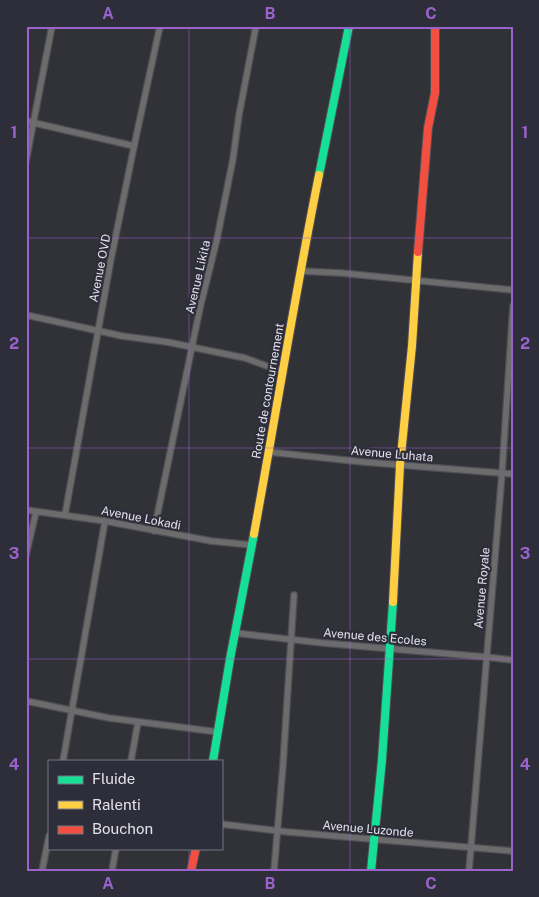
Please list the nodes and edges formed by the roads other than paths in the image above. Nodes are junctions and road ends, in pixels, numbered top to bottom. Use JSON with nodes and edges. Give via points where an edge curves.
{"nodes":[{"id":1,"x":52,"y":26,"type":"edge"},
{"id":2,"x":160,"y":26,"type":"edge"},
{"id":3,"x":256,"y":26,"type":"edge"},
{"id":4,"x":349,"y":26,"type":"edge"},
{"id":5,"x":435,"y":26,"type":"edge"},
{"id":6,"x":26,"y":121,"type":"edge"},
{"id":7,"x":34,"y":122,"type":"junction"},
{"id":8,"x":134,"y":146,"type":"junction"},
{"id":9,"x":26,"y":161,"type":"edge"},
{"id":10,"x":300,"y":271,"type":"junction"},
{"id":11,"x":416,"y":280,"type":"junction"},
{"id":12,"x":513,"y":290,"type":"edge"},
{"id":13,"x":513,"y":306,"type":"edge"},
{"id":14,"x":26,"y":315,"type":"edge"},
{"id":15,"x":98,"y":330,"type":"junction"},
{"id":16,"x":192,"y":347,"type":"junction"},
{"id":17,"x":283,"y":372,"type":"junction"},
{"id":18,"x":269,"y":452,"type":"junction"},
{"id":19,"x":400,"y":465,"type":"junction"},
{"id":20,"x":502,"y":473,"type":"junction"},
{"id":21,"x":513,"y":474,"type":"edge"},
{"id":22,"x":26,"y":510,"type":"edge"},
{"id":23,"x":36,"y":512,"type":"junction"},
{"id":24,"x":65,"y":515,"type":"junction"},
{"id":25,"x":105,"y":521,"type":"junction"},
{"id":26,"x":154,"y":531,"type":"junction"},
{"id":27,"x":252,"y":545,"type":"junction"},
{"id":28,"x":26,"y":555,"type":"edge"},
{"id":29,"x":294,"y":595,"type":"dead end"},
{"id":30,"x":235,"y":633,"type":"junction"},
{"id":31,"x":291,"y":639,"type":"junction"},
{"id":32,"x":389,"y":648,"type":"junction"},
{"id":33,"x":486,"y":657,"type":"junction"},
{"id":34,"x":513,"y":660,"type":"edge"},
{"id":35,"x":26,"y":701,"type":"edge"},
{"id":36,"x":72,"y":711,"type":"junction"},
{"id":37,"x":138,"y":722,"type":"junction"},
{"id":38,"x":218,"y":732,"type":"junction"},
{"id":39,"x":63,"y":760,"type":"edge"},
{"id":40,"x":131,"y":760,"type":"edge"},
{"id":41,"x":213,"y":760,"type":"edge"},
{"id":42,"x":222,"y":824,"type":"edge"},
{"id":43,"x":277,"y":831,"type":"junction"},
{"id":44,"x":373,"y":839,"type":"junction"},
{"id":45,"x":48,"y":841,"type":"edge"},
{"id":46,"x":471,"y":847,"type":"junction"},
{"id":47,"x":116,"y":850,"type":"edge"},
{"id":48,"x":196,"y":850,"type":"edge"},
{"id":49,"x":513,"y":851,"type":"edge"},
{"id":50,"x":42,"y":871,"type":"edge"},
{"id":51,"x":112,"y":871,"type":"edge"},
{"id":52,"x":191,"y":871,"type":"edge"},
{"id":53,"x":274,"y":871,"type":"edge"},
{"id":54,"x":371,"y":871,"type":"edge"},
{"id":55,"x":470,"y":871,"type":"edge"}],
"edges":[{"from":1,"to":7,"type":"street"},
{"from":2,"to":8,"type":"street","name":"Avenue OVD"},
{"from":3,"to":16,"type":"street","name":"Avenue Likita","via":[[217,239]]},
{"from":4,"to":10,"type":"street","name":"Route de contournement"},
{"from":5,"to":11,"type":"street","via":[[435,93],[428,128]]},
{"from":6,"to":7,"type":"street"},
{"from":7,"to":8,"type":"street"},
{"from":7,"to":9,"type":"street"},
{"from":8,"to":15,"type":"street","name":"Avenue OVD"},
{"from":10,"to":11,"type":"street"},
{"from":10,"to":17,"type":"street","name":"Route de contournement"},
{"from":11,"to":12,"type":"street"},
{"from":11,"to":19,"type":"street"},
{"from":13,"to":20,"type":"street","name":"Avenue Royale"},
{"from":14,"to":15,"type":"street"},
{"from":15,"to":16,"type":"street"},
{"from":15,"to":24,"type":"street","name":"Avenue OVD"},
{"from":16,"to":17,"type":"street","via":[[245,358]]},
{"from":16,"to":26,"type":"street","name":"Avenue Likita"},
{"from":17,"to":18,"type":"street","name":"Route de contournement"},
{"from":18,"to":19,"type":"street","name":"Avenue Luhata"},
{"from":18,"to":27,"type":"street","name":"Route de contournement"},
{"from":19,"to":20,"type":"street","name":"Avenue Luhata"},
{"from":19,"to":32,"type":"street"},
{"from":20,"to":21,"type":"street","name":"Avenue Luhata"},
{"from":20,"to":33,"type":"street","name":"Avenue Royale"},
{"from":22,"to":23,"type":"street","name":"Avenue Lokadi"},
{"from":23,"to":24,"type":"street","name":"Avenue Lokadi"},
{"from":23,"to":28,"type":"street"},
{"from":24,"to":25,"type":"street","name":"Avenue Lokadi"},
{"from":25,"to":26,"type":"street","name":"Avenue Lokadi"},
{"from":25,"to":36,"type":"street"},
{"from":26,"to":27,"type":"street","name":"Avenue Lokadi"},
{"from":27,"to":30,"type":"street","name":"Route de contournement"},
{"from":29,"to":31,"type":"street"},
{"from":30,"to":31,"type":"street","name":"Avenue des Ecoles"},
{"from":30,"to":38,"type":"street","name":"Route de contournement"},
{"from":31,"to":32,"type":"street","name":"Avenue des Ecoles"},
{"from":31,"to":43,"type":"street"},
{"from":32,"to":33,"type":"street","name":"Avenue des Ecoles"},
{"from":32,"to":44,"type":"street"},
{"from":33,"to":34,"type":"street","name":"Avenue des Ecoles"},
{"from":33,"to":46,"type":"street","name":"Avenue Royale"},
{"from":35,"to":36,"type":"street"},
{"from":36,"to":37,"type":"street"},
{"from":36,"to":39,"type":"street"},
{"from":37,"to":38,"type":"street"},
{"from":37,"to":40,"type":"street"},
{"from":38,"to":41,"type":"street","name":"Route de contournement"},
{"from":42,"to":43,"type":"street","name":"Avenue Luzonde"},
{"from":43,"to":44,"type":"street","name":"Avenue Luzonde"},
{"from":43,"to":53,"type":"street"},
{"from":44,"to":46,"type":"street","name":"Avenue Luzonde"},
{"from":44,"to":54,"type":"street"},
{"from":45,"to":50,"type":"street"},
{"from":46,"to":49,"type":"street","name":"Avenue Luzonde"},
{"from":46,"to":55,"type":"street","name":"Avenue Royale"},
{"from":47,"to":51,"type":"street"},
{"from":48,"to":52,"type":"street"}]}
